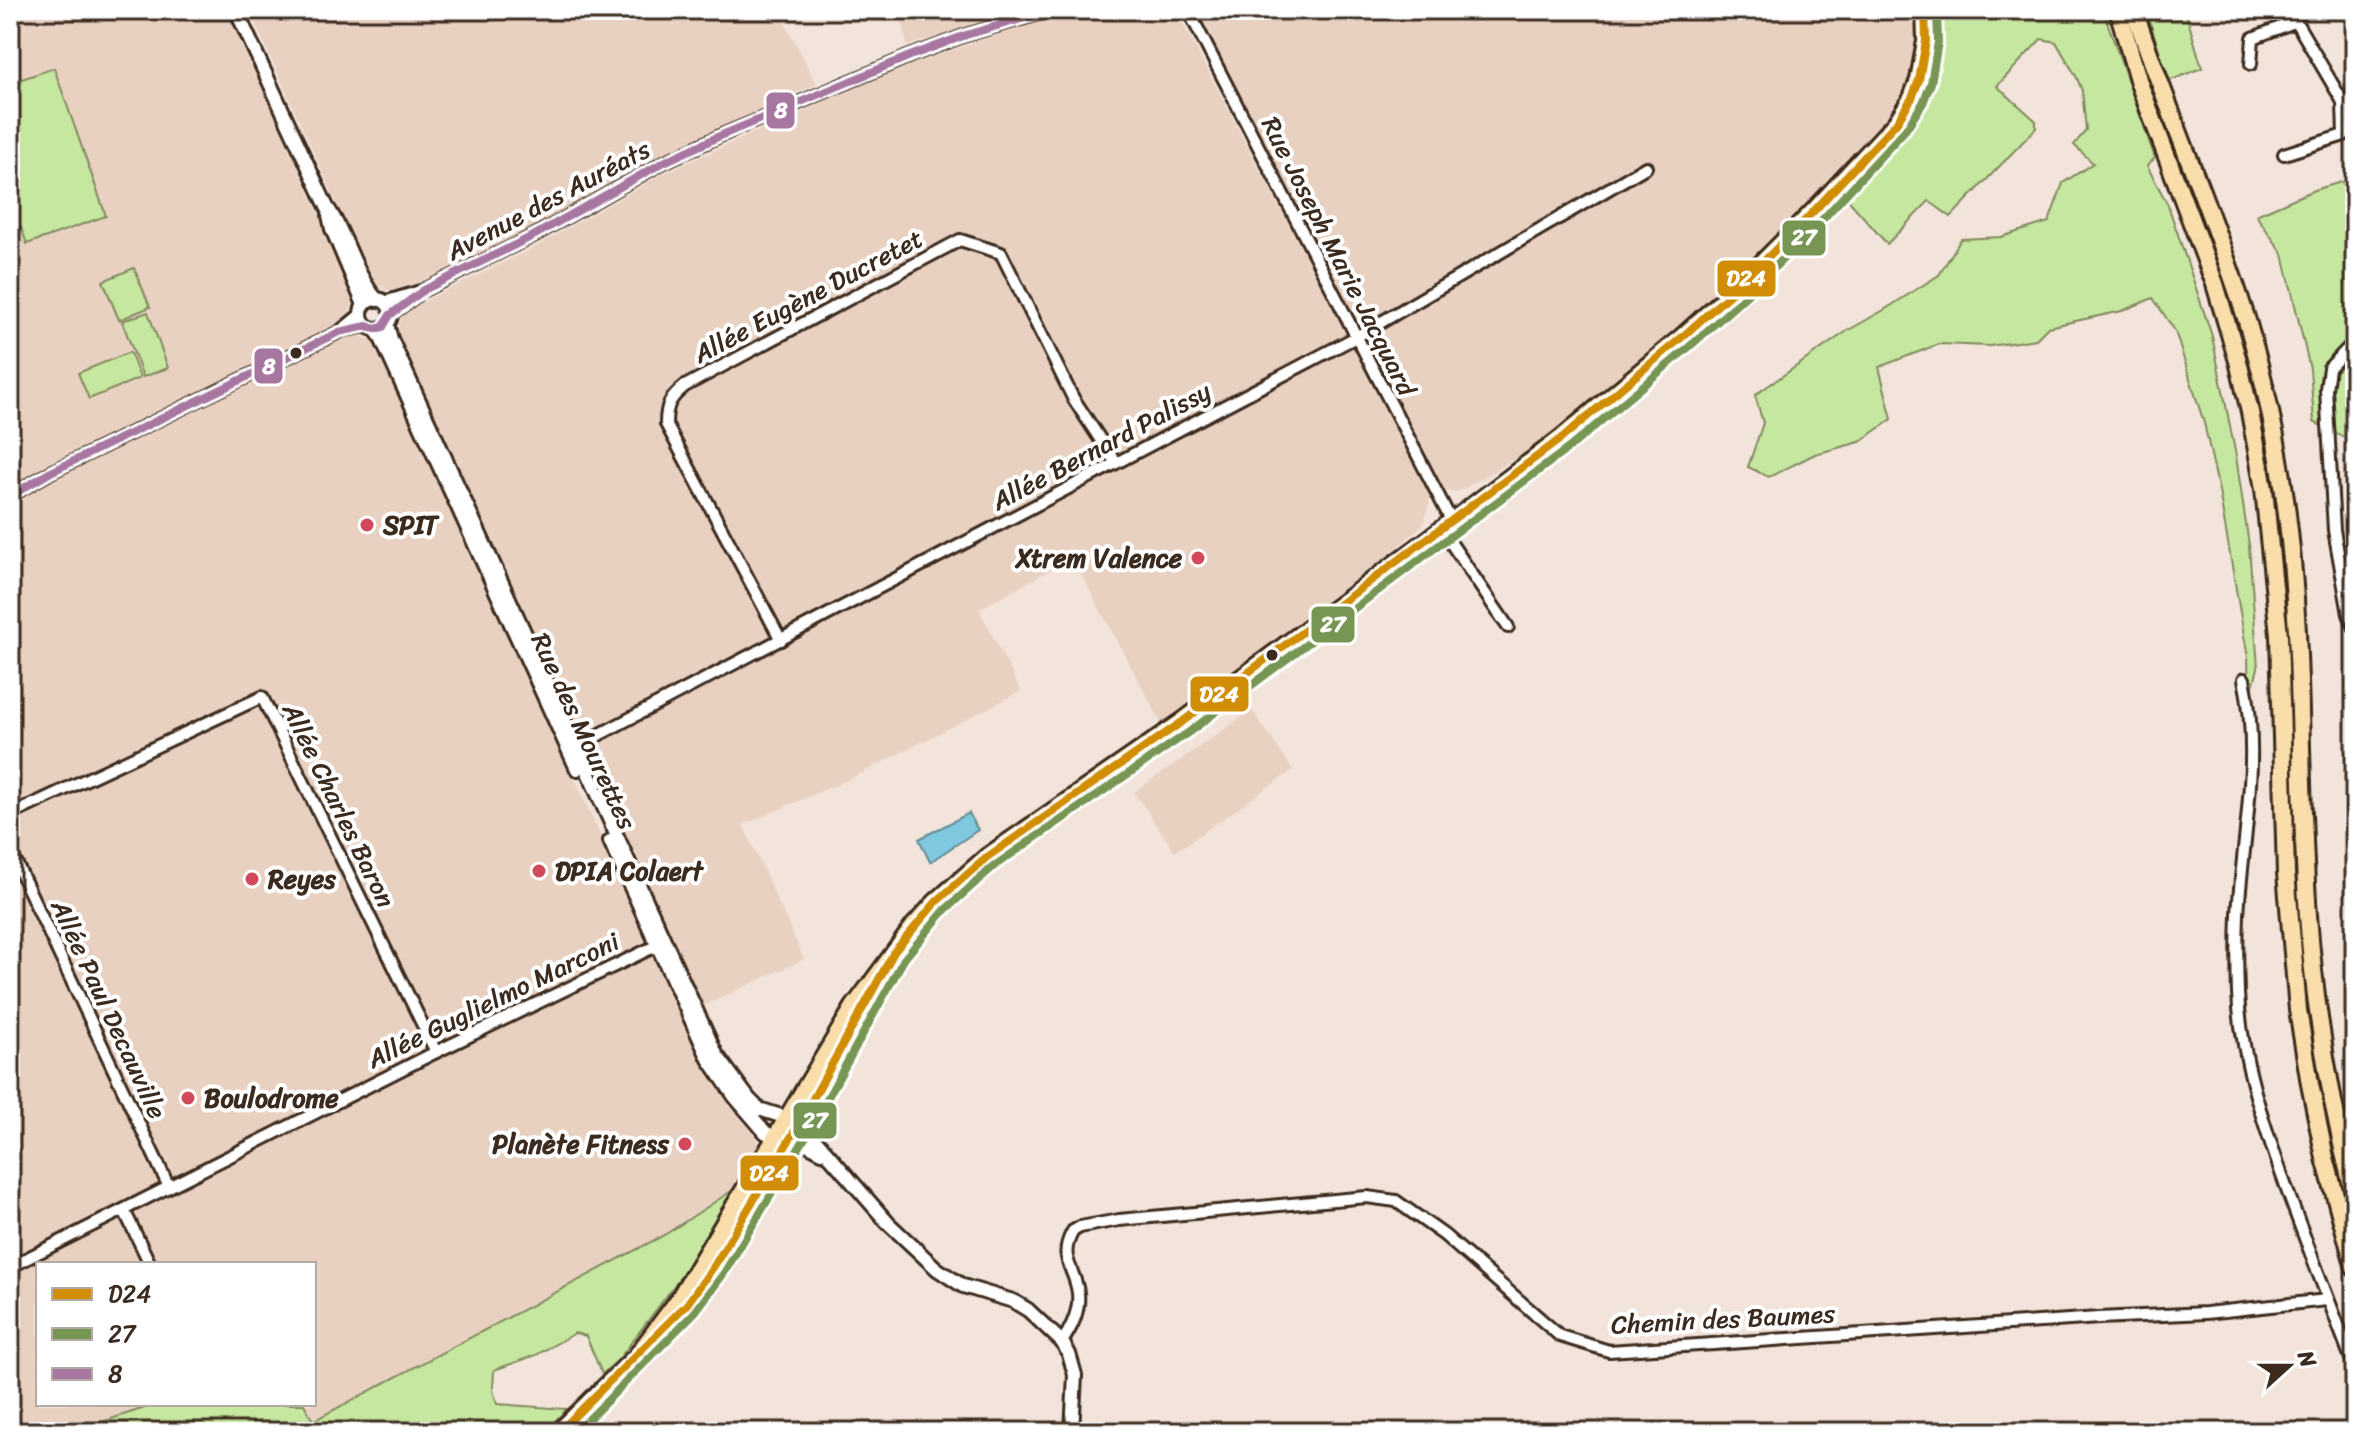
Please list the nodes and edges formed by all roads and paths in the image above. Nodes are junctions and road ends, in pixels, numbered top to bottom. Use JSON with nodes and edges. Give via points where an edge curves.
{"nodes":[{"id":1,"x":238,"y":10,"type":"edge"},
{"id":2,"x":1052,"y":10,"type":"edge"},
{"id":3,"x":1188,"y":10,"type":"edge"},
{"id":4,"x":1925,"y":10,"type":"edge"},
{"id":5,"x":2110,"y":10,"type":"edge"},
{"id":6,"x":2118,"y":10,"type":"edge"},
{"id":7,"x":2134,"y":10,"type":"edge"},
{"id":8,"x":2289,"y":10,"type":"edge"},
{"id":9,"x":2294,"y":22,"type":"junction"},
{"id":10,"x":2251,"y":64,"type":"dead end"},
{"id":11,"x":2135,"y":71,"type":"junction"},
{"id":12,"x":2355,"y":98,"type":"edge"},
{"id":13,"x":2343,"y":102,"type":"junction"},
{"id":14,"x":2284,"y":154,"type":"dead end"},
{"id":15,"x":1646,"y":167,"type":"dead end"},
{"id":16,"x":424,"y":290,"type":"junction"},
{"id":17,"x":371,"y":305,"type":"junction"},
{"id":18,"x":380,"y":324,"type":"junction"},
{"id":19,"x":339,"y":332,"type":"junction"},
{"id":20,"x":1356,"y":337,"type":"junction"},
{"id":21,"x":2355,"y":341,"type":"edge"},
{"id":22,"x":1115,"y":462,"type":"junction"},
{"id":23,"x":10,"y":496,"type":"edge"},
{"id":24,"x":1447,"y":526,"type":"junction"},
{"id":25,"x":1508,"y":627,"type":"dead end"},
{"id":26,"x":2355,"y":628,"type":"edge"},
{"id":27,"x":781,"y":640,"type":"junction"},
{"id":28,"x":2244,"y":679,"type":"dead end"},
{"id":29,"x":572,"y":749,"type":"junction"},
{"id":30,"x":10,"y":815,"type":"edge"},
{"id":31,"x":10,"y":850,"type":"edge"},
{"id":32,"x":662,"y":943,"type":"junction"},
{"id":33,"x":436,"y":1052,"type":"junction"},
{"id":34,"x":793,"y":1120,"type":"junction"},
{"id":35,"x":782,"y":1139,"type":"junction"},
{"id":36,"x":825,"y":1153,"type":"junction"},
{"id":37,"x":169,"y":1187,"type":"junction"},
{"id":38,"x":2355,"y":1198,"type":"edge"},
{"id":39,"x":124,"y":1210,"type":"junction"},
{"id":40,"x":149,"y":1262,"type":"edge"},
{"id":41,"x":10,"y":1267,"type":"edge"},
{"id":42,"x":2355,"y":1268,"type":"edge"},
{"id":43,"x":2327,"y":1300,"type":"junction"},
{"id":44,"x":1062,"y":1342,"type":"junction"},
{"id":45,"x":2355,"y":1369,"type":"edge"},
{"id":46,"x":559,"y":1432,"type":"edge"},
{"id":47,"x":1072,"y":1432,"type":"edge"}],
"edges":[{"from":1,"to":17,"type":"street","via":[[367,285]]},
{"from":2,"to":16,"type":"street","name":"Avenue des Auréats","via":[[910,56],[722,135]]},
{"from":3,"to":20,"type":"street","name":"Rue Joseph Marie Jacquard"},
{"from":4,"to":24,"type":"main road","via":[[1919,80],[1882,139],[1681,338]]},
{"from":5,"to":11,"type":"main road"},
{"from":6,"to":11,"type":"main road"},
{"from":7,"to":38,"type":"main road","via":[[2244,311],[2277,451],[2296,606],[2313,971],[2335,1115]]},
{"from":8,"to":9,"type":"street"},
{"from":9,"to":10,"type":"street","via":[[2253,38]]},
{"from":9,"to":13,"type":"street"},
{"from":11,"to":42,"type":"main road","via":[[2215,284],[2250,412],[2277,605],[2286,873],[2298,1010],[2325,1158]]},
{"from":12,"to":13,"type":"street"},
{"from":13,"to":14,"type":"street","via":[[2344,135]]},
{"from":15,"to":20,"type":"street","name":"Allée Bernard Palissy"},
{"from":16,"to":17,"type":"street","name":"Avenue des Auréats"},
{"from":16,"to":18,"type":"street","name":"Avenue des Auréats"},
{"from":17,"to":18,"type":"street"},
{"from":17,"to":18,"type":"street","via":[[362,319]]},
{"from":17,"to":19,"type":"street","name":"Avenue des Auréats"},
{"from":18,"to":19,"type":"street","name":"Avenue des Auréats"},
{"from":18,"to":29,"type":"street","name":"Rue des Mourettes","via":[[380,336]]},
{"from":19,"to":23,"type":"street","name":"Avenue des Auréats"},
{"from":20,"to":22,"type":"street","name":"Allée Bernard Palissy"},
{"from":20,"to":24,"type":"street","name":"Rue Joseph Marie Jacquard"},
{"from":21,"to":26,"type":"street","via":[[2329,368],[2326,389],[2334,530]]},
{"from":22,"to":27,"type":"street","name":"Allée Bernard Palissy"},
{"from":22,"to":27,"type":"street","name":"Allée Eugène Ducretet","via":[[1073,398],[1001,253],[960,240],[713,371],[671,396],[666,424]]},
{"from":24,"to":25,"type":"street","name":"Rue Joseph Marie Jacquard"},
{"from":24,"to":34,"type":"main road","via":[[1182,722],[987,857],[936,902],[894,952]]},
{"from":27,"to":29,"type":"street","name":"Allée Bernard Palissy"},
{"from":28,"to":43,"type":"street","via":[[2251,781],[2238,916],[2238,996],[2246,1058],[2259,1113]]},
{"from":29,"to":32,"type":"street","name":"Rue des Mourettes"},
{"from":30,"to":33,"type":"street","name":"Allée Charles Baron","via":[[262,697]]},
{"from":31,"to":37,"type":"street","name":"Allée Paul Decauville"},
{"from":32,"to":33,"type":"street","name":"Allée Guglielmo Marconi"},
{"from":32,"to":34,"type":"street","name":"Rue des Mourettes","via":[[727,1071],[759,1109]]},
{"from":32,"to":35,"type":"street","name":"Rue des Mourettes","via":[[709,1059],[761,1129]]},
{"from":33,"to":37,"type":"street","name":"Allée Guglielmo Marconi"},
{"from":34,"to":35,"type":"main road"},
{"from":34,"to":36,"type":"street"},
{"from":35,"to":36,"type":"street"},
{"from":35,"to":46,"type":"main road","via":[[638,1354]]},
{"from":36,"to":44,"type":"street","via":[[937,1269],[976,1292],[1013,1301]]},
{"from":37,"to":39,"type":"street","name":"Allée Guglielmo Marconi"},
{"from":39,"to":40,"type":"street"},
{"from":39,"to":41,"type":"street","name":"Allée Guglielmo Marconi"},
{"from":43,"to":44,"type":"street","name":"Chemin des Baumes","via":[[2206,1313],[1609,1351],[1560,1336],[1444,1235],[1396,1201],[1367,1197],[1080,1227],[1065,1251],[1078,1291],[1077,1313]]},
{"from":43,"to":45,"type":"street"},
{"from":44,"to":47,"type":"street","via":[[1075,1375]]}]}
